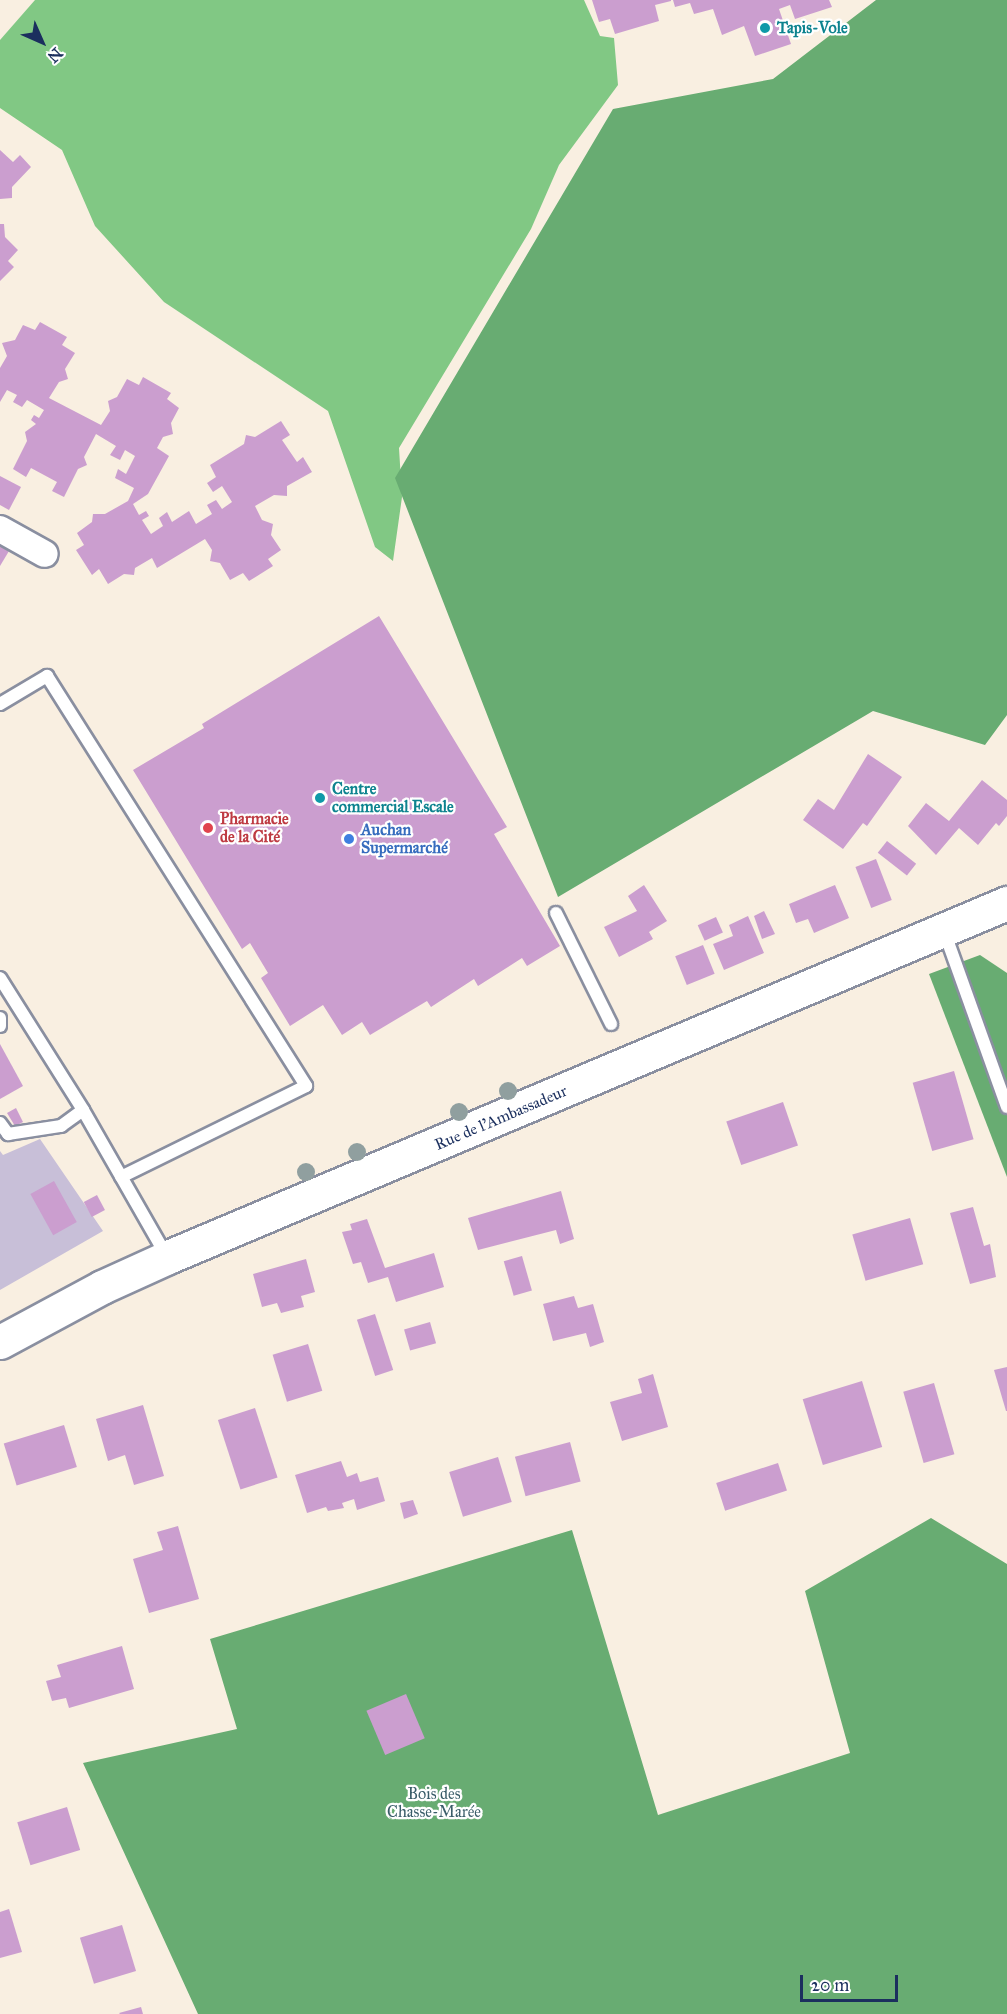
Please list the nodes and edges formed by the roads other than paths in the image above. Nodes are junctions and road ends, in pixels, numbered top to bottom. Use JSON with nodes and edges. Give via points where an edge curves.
{"nodes":[{"id":1,"x":0,"y":529,"type":"edge"},
{"id":2,"x":45,"y":554,"type":"dead end"},
{"id":3,"x":0,"y":704,"type":"edge"},
{"id":4,"x":1007,"y":903,"type":"edge"},
{"id":5,"x":556,"y":914,"type":"dead end"},
{"id":6,"x":944,"y":930,"type":"junction"},
{"id":7,"x":0,"y":978,"type":"edge"},
{"id":8,"x":0,"y":1018,"type":"edge"},
{"id":9,"x":611,"y":1024,"type":"dead end"},
{"id":10,"x":0,"y":1026,"type":"edge"},
{"id":11,"x":1007,"y":1107,"type":"edge"},
{"id":12,"x":83,"y":1110,"type":"junction"},
{"id":13,"x":0,"y":1123,"type":"edge"},
{"id":14,"x":121,"y":1177,"type":"junction"},
{"id":15,"x":168,"y":1257,"type":"junction"},
{"id":16,"x":0,"y":1342,"type":"edge"}],
"edges":[{"from":1,"to":2,"type":"street"},
{"from":3,"to":14,"type":"lane","via":[[47,676],[306,1086]]},
{"from":4,"to":6,"type":"main road","name":"Rue de l'Ambassadeur"},
{"from":5,"to":9,"type":"lane"},
{"from":6,"to":11,"type":"lane"},
{"from":6,"to":15,"type":"main road","name":"Rue de l'Ambassadeur"},
{"from":7,"to":12,"type":"lane"},
{"from":8,"to":10,"type":"lane"},
{"from":12,"to":13,"type":"lane","via":[[61,1126],[8,1134]]},
{"from":12,"to":14,"type":"lane"},
{"from":14,"to":15,"type":"lane"},
{"from":15,"to":16,"type":"main road","name":"Rue de l'Ambassadeur","via":[[102,1287]]}]}
